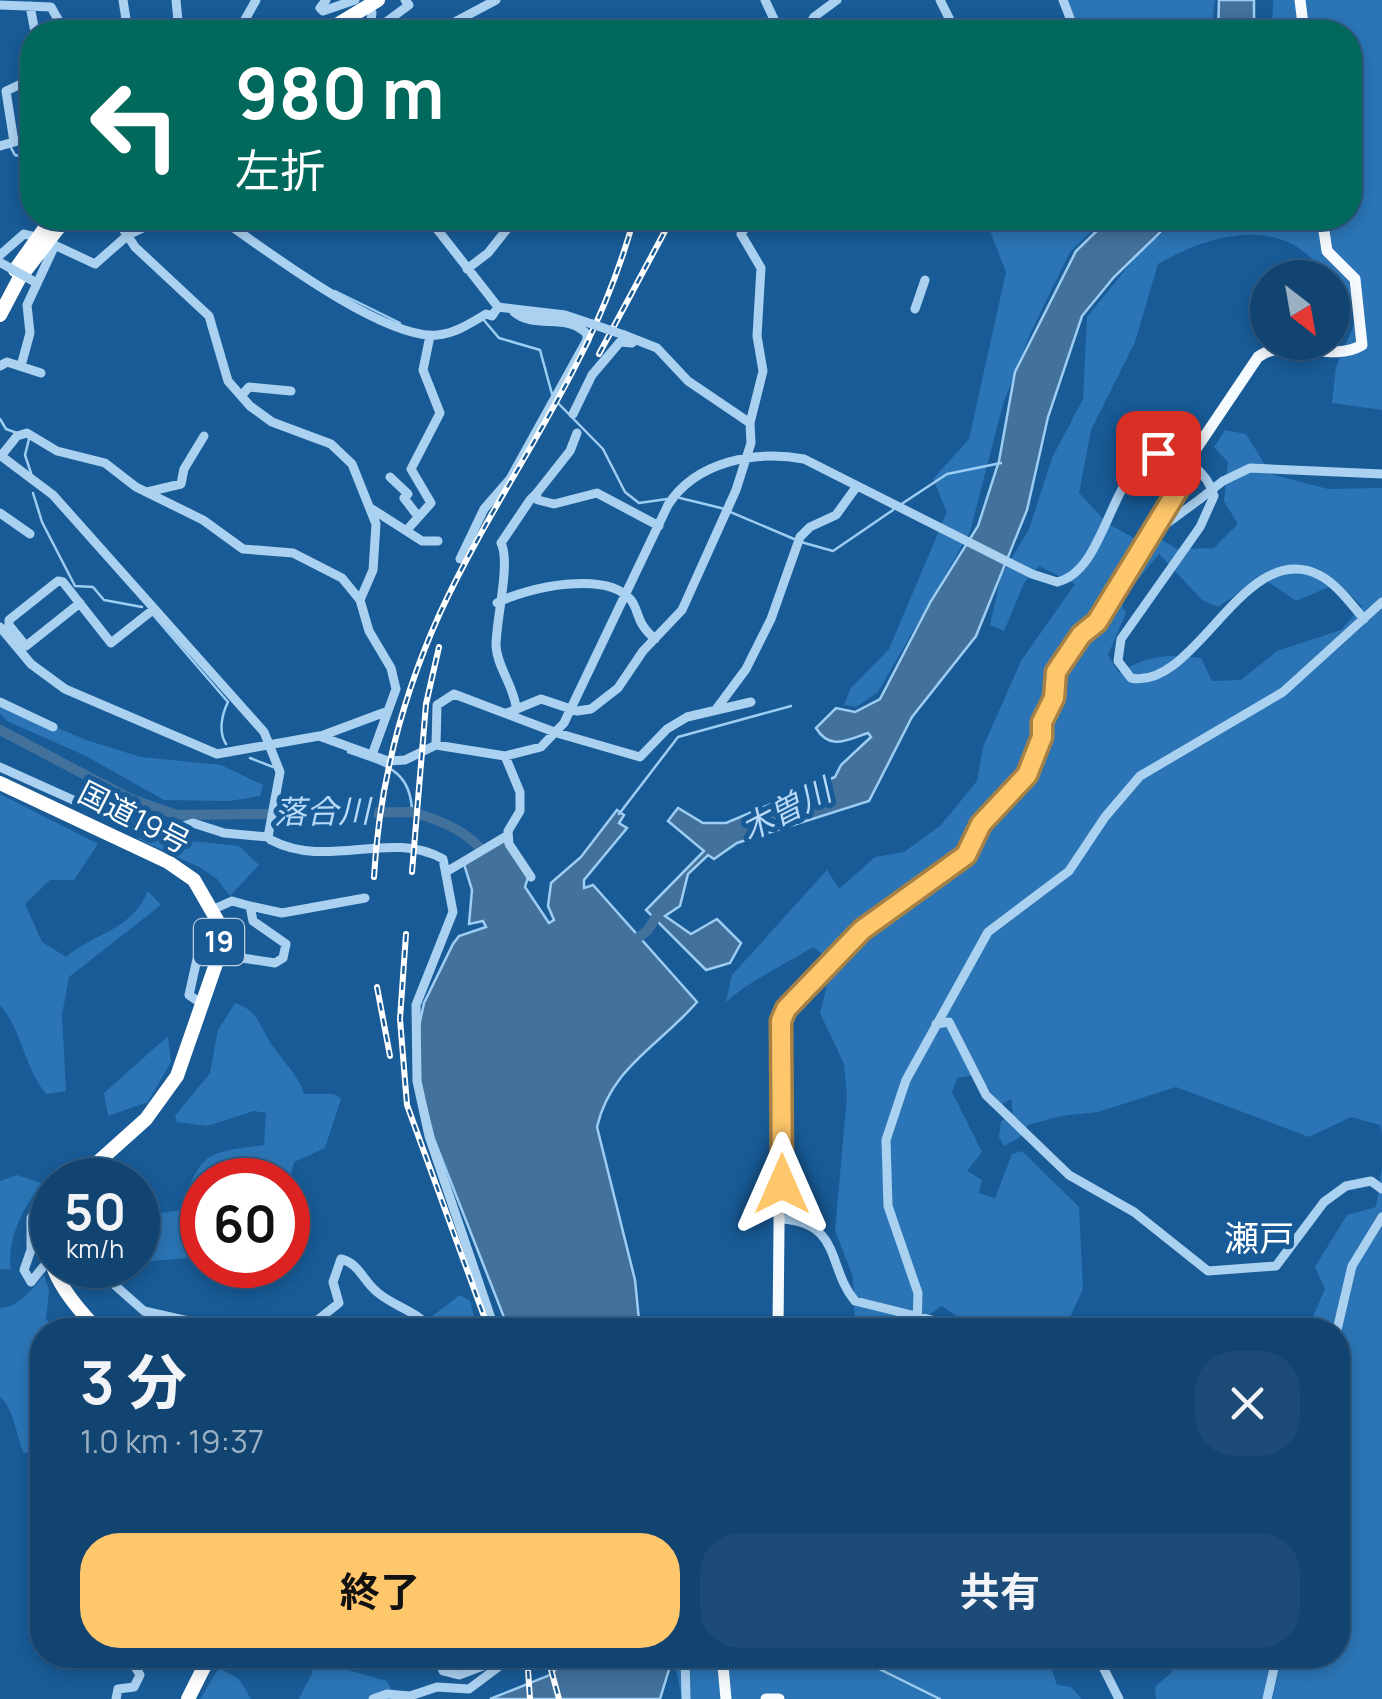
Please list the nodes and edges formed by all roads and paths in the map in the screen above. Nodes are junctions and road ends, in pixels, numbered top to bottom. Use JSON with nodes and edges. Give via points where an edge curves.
{"nodes":[{"id":1,"x":326,"y":0,"type":"edge"},
{"id":2,"x":355,"y":0,"type":"edge"},
{"id":3,"x":392,"y":0,"type":"edge"},
{"id":4,"x":496,"y":0,"type":"edge"},
{"id":5,"x":838,"y":0,"type":"edge"},
{"id":6,"x":411,"y":2,"type":"edge"},
{"id":7,"x":54,"y":4,"type":"edge"},
{"id":8,"x":0,"y":5,"type":"edge"},
{"id":9,"x":30,"y":6,"type":"junction"},
{"id":10,"x":375,"y":6,"type":"edge"},
{"id":11,"x":33,"y":20,"type":"edge"},
{"id":12,"x":348,"y":20,"type":"edge"},
{"id":13,"x":388,"y":20,"type":"edge"},
{"id":14,"x":458,"y":20,"type":"edge"},
{"id":15,"x":812,"y":20,"type":"edge"},
{"id":16,"x":20,"y":85,"type":"edge"},
{"id":17,"x":9,"y":144,"type":"edge"},
{"id":18,"x":49,"y":230,"type":"edge"},
{"id":19,"x":56,"y":230,"type":"edge"},
{"id":20,"x":124,"y":230,"type":"edge"},
{"id":21,"x":139,"y":230,"type":"edge"},
{"id":22,"x":238,"y":230,"type":"edge"},
{"id":23,"x":438,"y":230,"type":"edge"},
{"id":24,"x":507,"y":230,"type":"edge"},
{"id":25,"x":744,"y":230,"type":"edge"},
{"id":26,"x":1323,"y":230,"type":"edge"},
{"id":27,"x":128,"y":235,"type":"junction"},
{"id":28,"x":46,"y":241,"type":"junction"},
{"id":29,"x":0,"y":260,"type":"edge"},
{"id":30,"x":466,"y":269,"type":"junction"},
{"id":31,"x":925,"y":280,"type":"dead end"},
{"id":32,"x":36,"y":283,"type":"junction"},
{"id":33,"x":0,"y":296,"type":"edge"},
{"id":34,"x":498,"y":307,"type":"junction"},
{"id":35,"x":915,"y":309,"type":"dead end"},
{"id":36,"x":514,"y":312,"type":"junction"},
{"id":37,"x":0,"y":316,"type":"edge"},
{"id":38,"x":430,"y":336,"type":"junction"},
{"id":39,"x":644,"y":342,"type":"junction"},
{"id":40,"x":0,"y":366,"type":"edge"},
{"id":41,"x":20,"y":366,"type":"junction"},
{"id":42,"x":40,"y":373,"type":"dead end"},
{"id":43,"x":290,"y":390,"type":"dead end"},
{"id":44,"x":241,"y":396,"type":"junction"},
{"id":45,"x":573,"y":414,"type":"dead end"},
{"id":46,"x":750,"y":423,"type":"junction"},
{"id":47,"x":576,"y":433,"type":"dead end"},
{"id":48,"x":204,"y":436,"type":"dead end"},
{"id":49,"x":2,"y":457,"type":"edge"},
{"id":50,"x":744,"y":460,"type":"junction"},
{"id":51,"x":1188,"y":463,"type":"junction"},
{"id":52,"x":0,"y":471,"type":"edge"},
{"id":53,"x":1382,"y":474,"type":"edge"},
{"id":54,"x":390,"y":476,"type":"dead end"},
{"id":55,"x":857,"y":486,"type":"junction"},
{"id":56,"x":147,"y":492,"type":"junction"},
{"id":57,"x":536,"y":494,"type":"junction"},
{"id":58,"x":370,"y":508,"type":"junction"},
{"id":59,"x":0,"y":513,"type":"edge"},
{"id":60,"x":417,"y":514,"type":"junction"},
{"id":61,"x":658,"y":526,"type":"junction"},
{"id":62,"x":406,"y":531,"type":"junction"},
{"id":63,"x":30,"y":534,"type":"dead end"},
{"id":64,"x":1147,"y":539,"type":"junction"},
{"id":65,"x":438,"y":541,"type":"dead end"},
{"id":66,"x":460,"y":559,"type":"dead end"},
{"id":67,"x":624,"y":597,"type":"junction"},
{"id":68,"x":360,"y":600,"type":"junction"},
{"id":69,"x":1382,"y":602,"type":"edge"},
{"id":70,"x":497,"y":603,"type":"junction"},
{"id":71,"x":80,"y":604,"type":"junction"},
{"id":72,"x":154,"y":610,"type":"junction"},
{"id":73,"x":1364,"y":619,"type":"junction"},
{"id":74,"x":0,"y":627,"type":"edge"},
{"id":75,"x":654,"y":639,"type":"junction"},
{"id":76,"x":0,"y":702,"type":"edge"},
{"id":77,"x":752,"y":702,"type":"dead end"},
{"id":78,"x":718,"y":708,"type":"junction"},
{"id":79,"x":512,"y":710,"type":"junction"},
{"id":80,"x":570,"y":710,"type":"junction"},
{"id":81,"x":388,"y":711,"type":"junction"},
{"id":82,"x":52,"y":726,"type":"dead end"},
{"id":83,"x":556,"y":733,"type":"junction"},
{"id":84,"x":319,"y":736,"type":"junction"},
{"id":85,"x":270,"y":742,"type":"junction"},
{"id":86,"x":436,"y":745,"type":"junction"},
{"id":87,"x":372,"y":755,"type":"junction"},
{"id":88,"x":505,"y":756,"type":"junction"},
{"id":89,"x":0,"y":767,"type":"edge"},
{"id":90,"x":0,"y":783,"type":"edge"},
{"id":91,"x":268,"y":834,"type":"junction"},
{"id":92,"x":508,"y":835,"type":"junction"},
{"id":93,"x":446,"y":872,"type":"junction"},
{"id":94,"x":530,"y":878,"type":"dead end"},
{"id":95,"x":365,"y":898,"type":"dead end"},
{"id":96,"x":250,"y":906,"type":"junction"},
{"id":97,"x":214,"y":909,"type":"junction"},
{"id":98,"x":202,"y":1004,"type":"junction"},
{"id":99,"x":936,"y":1024,"type":"junction"},
{"id":100,"x":101,"y":1158,"type":"edge"},
{"id":101,"x":1382,"y":1189,"type":"edge"},
{"id":102,"x":1382,"y":1217,"type":"edge"},
{"id":103,"x":782,"y":1218,"type":"junction"},
{"id":104,"x":30,"y":1253,"type":"edge"},
{"id":105,"x":30,"y":1280,"type":"edge"},
{"id":106,"x":64,"y":1288,"type":"edge"},
{"id":107,"x":118,"y":1288,"type":"edge"},
{"id":108,"x":88,"y":1318,"type":"edge"},
{"id":109,"x":175,"y":1318,"type":"edge"},
{"id":110,"x":321,"y":1318,"type":"edge"},
{"id":111,"x":418,"y":1318,"type":"edge"},
{"id":112,"x":490,"y":1318,"type":"edge"},
{"id":113,"x":778,"y":1318,"type":"edge"},
{"id":114,"x":919,"y":1318,"type":"joint"},
{"id":115,"x":1340,"y":1318,"type":"edge"},
{"id":116,"x":136,"y":1668,"type":"edge"},
{"id":117,"x":204,"y":1668,"type":"edge"},
{"id":118,"x":442,"y":1668,"type":"edge"},
{"id":119,"x":478,"y":1668,"type":"edge"},
{"id":120,"x":496,"y":1668,"type":"edge"},
{"id":121,"x":685,"y":1668,"type":"edge"},
{"id":122,"x":723,"y":1668,"type":"edge"},
{"id":123,"x":1104,"y":1668,"type":"edge"},
{"id":124,"x":1274,"y":1668,"type":"edge"},
{"id":125,"x":116,"y":1699,"type":"edge"},
{"id":126,"x":188,"y":1699,"type":"edge"},
{"id":127,"x":373,"y":1699,"type":"edge"},
{"id":128,"x":686,"y":1699,"type":"edge"},
{"id":129,"x":726,"y":1699,"type":"edge"},
{"id":130,"x":766,"y":1699,"type":"edge"},
{"id":131,"x":780,"y":1699,"type":"edge"},
{"id":132,"x":1119,"y":1699,"type":"edge"},
{"id":133,"x":1268,"y":1699,"type":"edge"}],
"edges":[{"from":1,"to":2,"type":"street","via":[[323,11]]},
{"from":3,"to":10,"type":"highway"},
{"from":4,"to":14,"type":"street"},
{"from":5,"to":15,"type":"street"},
{"from":6,"to":13,"type":"street"},
{"from":7,"to":9,"type":"street"},
{"from":8,"to":9,"type":"street"},
{"from":9,"to":11,"type":"street"},
{"from":10,"to":12,"type":"highway"},
{"from":16,"to":17,"type":"street","via":[[6,91]]},
{"from":18,"to":28,"type":"highway"},
{"from":19,"to":28,"type":"highway"},
{"from":20,"to":27,"type":"street"},
{"from":21,"to":27,"type":"street"},
{"from":22,"to":38,"type":"street","via":[[333,294]]},
{"from":23,"to":30,"type":"street"},
{"from":24,"to":30,"type":"street"},
{"from":25,"to":46,"type":"street","via":[[761,268],[757,336],[763,371]]},
{"from":26,"to":51,"type":"main road","via":[[1326,251],[1355,279],[1362,345],[1333,354],[1265,352]]},
{"from":27,"to":28,"type":"street","via":[[94,264]]},
{"from":27,"to":44,"type":"street","via":[[208,316],[228,381]]},
{"from":28,"to":29,"type":"street","via":[[24,234]]},
{"from":28,"to":32,"type":"street"},
{"from":28,"to":33,"type":"highway"},
{"from":28,"to":37,"type":"highway"},
{"from":29,"to":32,"type":"street","bridge":true},
{"from":30,"to":34,"type":"street"},
{"from":31,"to":35,"type":"street"},
{"from":32,"to":41,"type":"street","via":[[26,304],[31,327]]},
{"from":34,"to":36,"type":"street"},
{"from":34,"to":38,"type":"street","via":[[492,316]]},
{"from":36,"to":39,"type":"street","bridge":true,"via":[[554,313]]},
{"from":36,"to":66,"type":"street","via":[[532,321],[574,324],[587,334],[555,401],[510,479],[484,508]]},
{"from":38,"to":60,"type":"street","via":[[423,370],[440,414],[411,464],[431,500]]},
{"from":39,"to":45,"type":"street","via":[[620,342],[592,375]]},
{"from":39,"to":46,"type":"street"},
{"from":40,"to":41,"type":"street"},
{"from":41,"to":42,"type":"street"},
{"from":43,"to":44,"type":"street","via":[[250,387]]},
{"from":44,"to":58,"type":"street","via":[[272,422],[339,449]]},
{"from":46,"to":50,"type":"street"},
{"from":47,"to":57,"type":"street"},
{"from":48,"to":56,"type":"street","via":[[181,484]]},
{"from":49,"to":52,"type":"street"},
{"from":49,"to":56,"type":"street","via":[[21,434],[105,463]]},
{"from":49,"to":72,"type":"street","via":[[53,495]]},
{"from":50,"to":55,"type":"street","via":[[804,460]]},
{"from":50,"to":61,"type":"street","via":[[703,470],[672,499]]},
{"from":50,"to":75,"type":"street","via":[[682,610]]},
{"from":51,"to":55,"type":"street","via":[[1166,454],[1148,456],[1076,572],[1057,582]]},
{"from":51,"to":64,"type":"main road"},
{"from":51,"to":73,"type":"street","via":[[1210,482],[1214,496],[1121,639],[1118,661],[1132,678],[1161,674],[1276,572],[1318,574]]},
{"from":53,"to":64,"type":"street","bridge":true,"via":[[1250,468]]},
{"from":54,"to":60,"type":"street"},
{"from":55,"to":78,"type":"street","via":[[836,515],[810,526],[798,541],[771,619]]},
{"from":56,"to":68,"type":"street","via":[[243,548],[298,554],[342,578]]},
{"from":57,"to":61,"type":"street","via":[[546,504],[603,494]]},
{"from":57,"to":70,"type":"street","via":[[502,538],[505,569]]},
{"from":58,"to":62,"type":"street"},
{"from":58,"to":68,"type":"street","via":[[376,544]]},
{"from":59,"to":63,"type":"street"},
{"from":60,"to":62,"type":"street"},
{"from":61,"to":67,"type":"street"},
{"from":62,"to":65,"type":"street"},
{"from":64,"to":103,"type":"main road","via":[[1097,622],[1056,672],[1054,698],[1027,775],[981,824],[966,855],[862,930],[786,1009]]},
{"from":67,"to":70,"type":"street","via":[[606,585],[575,584]]},
{"from":67,"to":75,"type":"street"},
{"from":67,"to":80,"type":"street"},
{"from":68,"to":81,"type":"street","via":[[394,679]]},
{"from":69,"to":73,"type":"street"},
{"from":70,"to":79,"type":"street","via":[[496,653],[512,682]]},
{"from":71,"to":71,"type":"street","via":[[58,582],[9,625],[26,646]]},
{"from":71,"to":72,"type":"street","via":[[111,643]]},
{"from":72,"to":85,"type":"street"},
{"from":73,"to":99,"type":"street","via":[[1283,692],[1128,786],[1070,871],[988,932]]},
{"from":74,"to":85,"type":"street","via":[[52,681],[188,745],[231,754]]},
{"from":75,"to":80,"type":"street","via":[[605,700],[591,710]]},
{"from":76,"to":82,"type":"street"},
{"from":77,"to":78,"type":"street"},
{"from":78,"to":83,"type":"street","via":[[666,728],[640,757]]},
{"from":79,"to":80,"type":"street","via":[[541,699]]},
{"from":79,"to":83,"type":"street"},
{"from":79,"to":86,"type":"street","via":[[445,696],[437,705]]},
{"from":80,"to":83,"type":"street"},
{"from":81,"to":84,"type":"street"},
{"from":81,"to":87,"type":"street"},
{"from":83,"to":88,"type":"street","via":[[530,752]]},
{"from":84,"to":85,"type":"street"},
{"from":84,"to":87,"type":"street"},
{"from":85,"to":91,"type":"street","via":[[278,782]]},
{"from":86,"to":87,"type":"street","via":[[405,760]]},
{"from":86,"to":88,"type":"street"},
{"from":88,"to":92,"type":"street","via":[[521,805]]},
{"from":89,"to":91,"type":"street","via":[[131,826],[162,832],[193,823],[224,833]]},
{"from":90,"to":97,"type":"highway","name":"国道19号","number":"19","via":[[168,862],[194,880]]},
{"from":91,"to":93,"type":"street","via":[[276,843],[320,854],[420,846],[443,859]]},
{"from":92,"to":93,"type":"street"},
{"from":92,"to":94,"type":"street"},
{"from":93,"to":112,"type":"street","via":[[453,912],[416,1005],[416,1080]]},
{"from":95,"to":96,"type":"street","via":[[282,912]]},
{"from":96,"to":97,"type":"street","via":[[232,901]]},
{"from":96,"to":98,"type":"street","bridge":true,"via":[[253,921],[286,944],[283,958],[245,963],[198,950],[189,995]]},
{"from":97,"to":98,"type":"highway","number":"19","via":[[218,958]]},
{"from":98,"to":100,"type":"highway","number":"19","via":[[166,1096]]},
{"from":99,"to":101,"type":"street","via":[[949,1022],[986,1096],[1062,1168],[1134,1212],[1208,1271],[1276,1266],[1334,1193],[1371,1181]]},
{"from":99,"to":114,"type":"street","via":[[895,1106],[884,1166],[888,1206],[918,1293]]},
{"from":102,"to":115,"type":"street","via":[[1352,1266]]},
{"from":103,"to":113,"type":"main road"},
{"from":103,"to":114,"type":"street","via":[[826,1239],[855,1301]]},
{"from":104,"to":105,"type":"street","via":[[24,1270]]},
{"from":106,"to":108,"type":"highway"},
{"from":107,"to":109,"type":"street","via":[[144,1311]]},
{"from":110,"to":111,"type":"street","via":[[339,1303],[333,1282],[341,1259]]},
{"from":116,"to":125,"type":"street","via":[[134,1687],[118,1689]]},
{"from":117,"to":126,"type":"highway"},
{"from":118,"to":119,"type":"street","via":[[459,1675]]},
{"from":120,"to":127,"type":"street","via":[[469,1689],[437,1687]]},
{"from":121,"to":128,"type":"street"},
{"from":122,"to":129,"type":"main road"},
{"from":123,"to":132,"type":"street"},
{"from":124,"to":133,"type":"street"},
{"from":130,"to":131,"type":"main road"}]}
